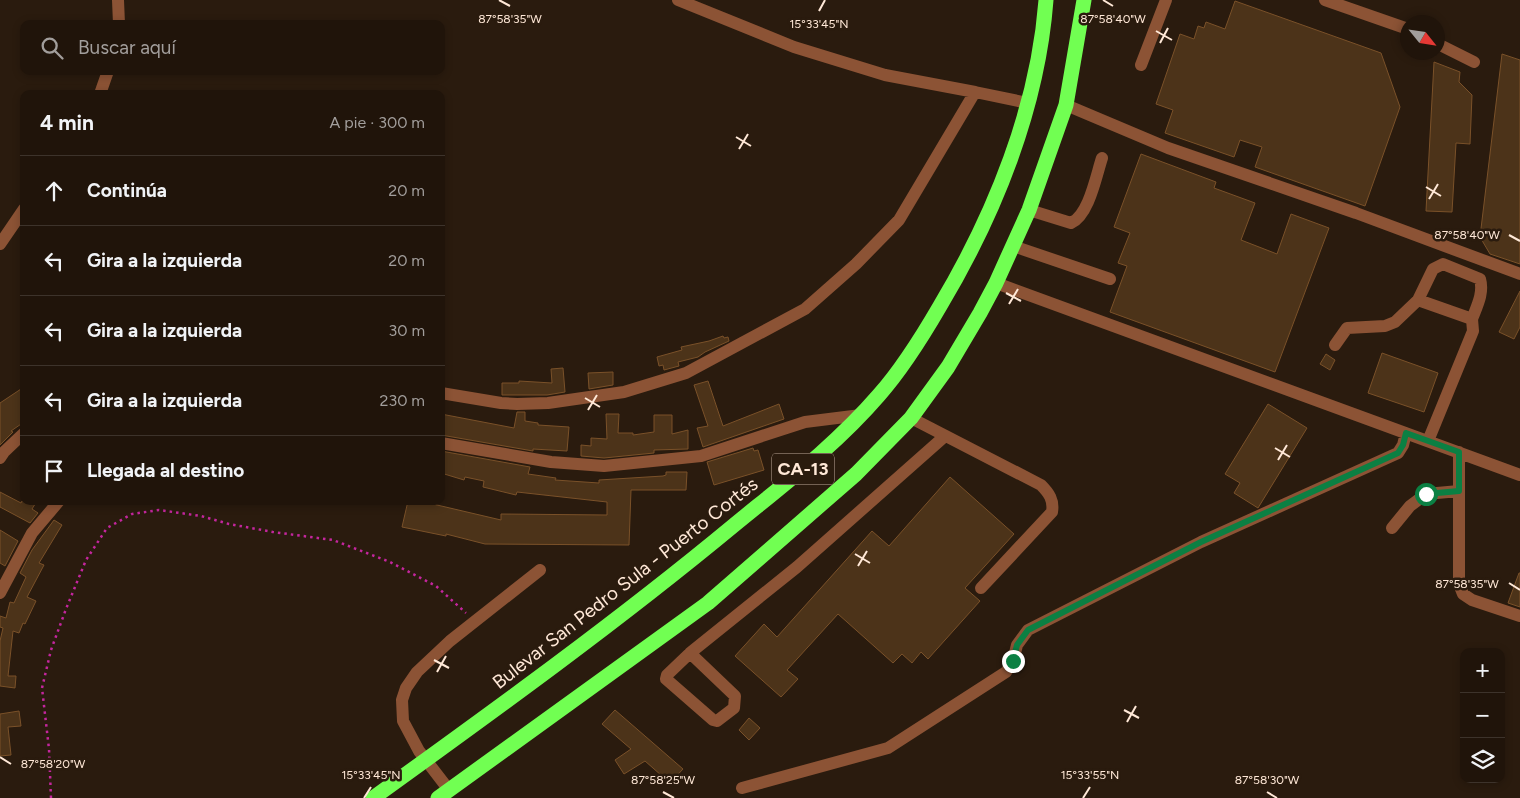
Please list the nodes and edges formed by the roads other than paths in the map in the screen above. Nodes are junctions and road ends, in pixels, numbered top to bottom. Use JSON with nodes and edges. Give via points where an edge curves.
{"nodes":[{"id":1,"x":118,"y":0,"type":"edge"},
{"id":2,"x":678,"y":0,"type":"edge"},
{"id":3,"x":1046,"y":0,"type":"edge"},
{"id":4,"x":1084,"y":0,"type":"edge"},
{"id":5,"x":1166,"y":0,"type":"edge"},
{"id":6,"x":1325,"y":0,"type":"edge"},
{"id":7,"x":119,"y":20,"type":"edge"},
{"id":8,"x":1400,"y":27,"type":"edge"},
{"id":9,"x":1445,"y":48,"type":"edge"},
{"id":10,"x":1474,"y":62,"type":"dead end"},
{"id":11,"x":1141,"y":65,"type":"dead end"},
{"id":12,"x":107,"y":75,"type":"edge"},
{"id":13,"x":101,"y":90,"type":"edge"},
{"id":14,"x":975,"y":92,"type":"junction"},
{"id":15,"x":1028,"y":103,"type":"junction"},
{"id":16,"x":1066,"y":105,"type":"junction"},
{"id":17,"x":1102,"y":158,"type":"dead end"},
{"id":18,"x":1029,"y":210,"type":"junction"},
{"id":19,"x":20,"y":215,"type":"edge"},
{"id":20,"x":0,"y":244,"type":"edge"},
{"id":21,"x":1013,"y":246,"type":"junction"},
{"id":22,"x":1520,"y":274,"type":"edge"},
{"id":23,"x":1110,"y":279,"type":"dead end"},
{"id":24,"x":996,"y":283,"type":"junction"},
{"id":25,"x":1418,"y":300,"type":"junction"},
{"id":26,"x":1472,"y":319,"type":"junction"},
{"id":27,"x":1335,"y":345,"type":"dead end"},
{"id":28,"x":445,"y":394,"type":"edge"},
{"id":29,"x":861,"y":416,"type":"junction"},
{"id":30,"x":911,"y":418,"type":"junction"},
{"id":31,"x":1406,"y":433,"type":"junction"},
{"id":32,"x":945,"y":436,"type":"junction"},
{"id":33,"x":20,"y":437,"type":"edge"},
{"id":34,"x":1428,"y":441,"type":"junction"},
{"id":35,"x":445,"y":444,"type":"edge"},
{"id":36,"x":1459,"y":452,"type":"junction"},
{"id":37,"x":0,"y":458,"type":"edge"},
{"id":38,"x":1520,"y":474,"type":"edge"},
{"id":39,"x":1459,"y":491,"type":"junction"},
{"id":40,"x":56,"y":505,"type":"edge"},
{"id":41,"x":1392,"y":528,"type":"dead end"},
{"id":42,"x":540,"y":570,"type":"dead end"},
{"id":43,"x":981,"y":588,"type":"dead end"},
{"id":44,"x":0,"y":593,"type":"edge"},
{"id":45,"x":1520,"y":616,"type":"edge"},
{"id":46,"x":690,"y":653,"type":"junction"},
{"id":47,"x":426,"y":761,"type":"junction"},
{"id":48,"x":742,"y":788,"type":"dead end"},
{"id":49,"x":443,"y":794,"type":"edge"},
{"id":50,"x":373,"y":798,"type":"edge"}],
"edges":[{"from":1,"to":7,"type":"street"},
{"from":2,"to":14,"type":"street","via":[[794,47],[885,76]]},
{"from":3,"to":15,"type":"highway","name":"Bulevar San Pedro Sula - Puerto Cortés","number":"CA-13"},
{"from":4,"to":16,"type":"highway","number":"CA-13"},
{"from":5,"to":11,"type":"street"},
{"from":6,"to":8,"type":"street"},
{"from":9,"to":10,"type":"street"},
{"from":12,"to":13,"type":"street"},
{"from":14,"to":15,"type":"street"},
{"from":14,"to":28,"type":"street","via":[[899,220],[856,264],[804,309],[686,373],[624,392],[517,404]]},
{"from":15,"to":29,"type":"highway","name":"Bulevar San Pedro Sula - Puerto Cortés","number":"CA-13","via":[[990,212],[957,278],[920,341]]},
{"from":16,"to":18,"type":"highway","number":"CA-13"},
{"from":16,"to":22,"type":"street","via":[[1168,148]]},
{"from":17,"to":18,"type":"street","via":[[1084,212],[1078,220],[1071,223]]},
{"from":18,"to":21,"type":"highway","number":"CA-13"},
{"from":19,"to":20,"type":"street"},
{"from":21,"to":23,"type":"street"},
{"from":21,"to":24,"type":"highway","number":"CA-13"},
{"from":24,"to":30,"type":"highway","number":"CA-13","via":[[948,367]]},
{"from":24,"to":31,"type":"street"},
{"from":25,"to":26,"type":"street"},
{"from":25,"to":26,"type":"street","via":[[1433,269],[1443,264],[1480,279],[1481,296]]},
{"from":25,"to":27,"type":"street","via":[[1395,322],[1385,326],[1347,328]]},
{"from":26,"to":34,"type":"street","via":[[1473,331]]},
{"from":29,"to":35,"type":"street","via":[[805,422],[701,456],[604,466],[551,462]]},
{"from":29,"to":47,"type":"highway","name":"Bulevar San Pedro Sula - Puerto Cortés","number":"CA-13","via":[[825,450],[679,571]]},
{"from":30,"to":32,"type":"street"},
{"from":30,"to":49,"type":"highway","number":"CA-13","via":[[856,474],[708,604]]},
{"from":31,"to":34,"type":"street"},
{"from":31,"to":48,"type":"street","via":[[1398,453],[1201,542],[1028,630],[1017,645],[1006,672],[888,748]]},
{"from":32,"to":43,"type":"street","via":[[1041,485],[1053,504],[1052,512]]},
{"from":32,"to":46,"type":"street","via":[[797,567]]},
{"from":33,"to":37,"type":"street"},
{"from":34,"to":36,"type":"street"},
{"from":36,"to":38,"type":"street"},
{"from":36,"to":39,"type":"street"},
{"from":39,"to":41,"type":"street","via":[[1426,494],[1410,506]]},
{"from":39,"to":45,"type":"street","via":[[1459,584],[1463,594]]},
{"from":40,"to":44,"type":"street","via":[[32,533]]},
{"from":42,"to":47,"type":"street","via":[[450,641],[417,672],[406,688],[402,700],[403,721]]},
{"from":46,"to":46,"type":"street","via":[[735,696],[734,708],[717,721],[666,679]]},
{"from":47,"to":49,"type":"street"},
{"from":47,"to":50,"type":"highway","name":"Bulevar San Pedro Sula - Puerto Cortés","number":"CA-13"}]}
